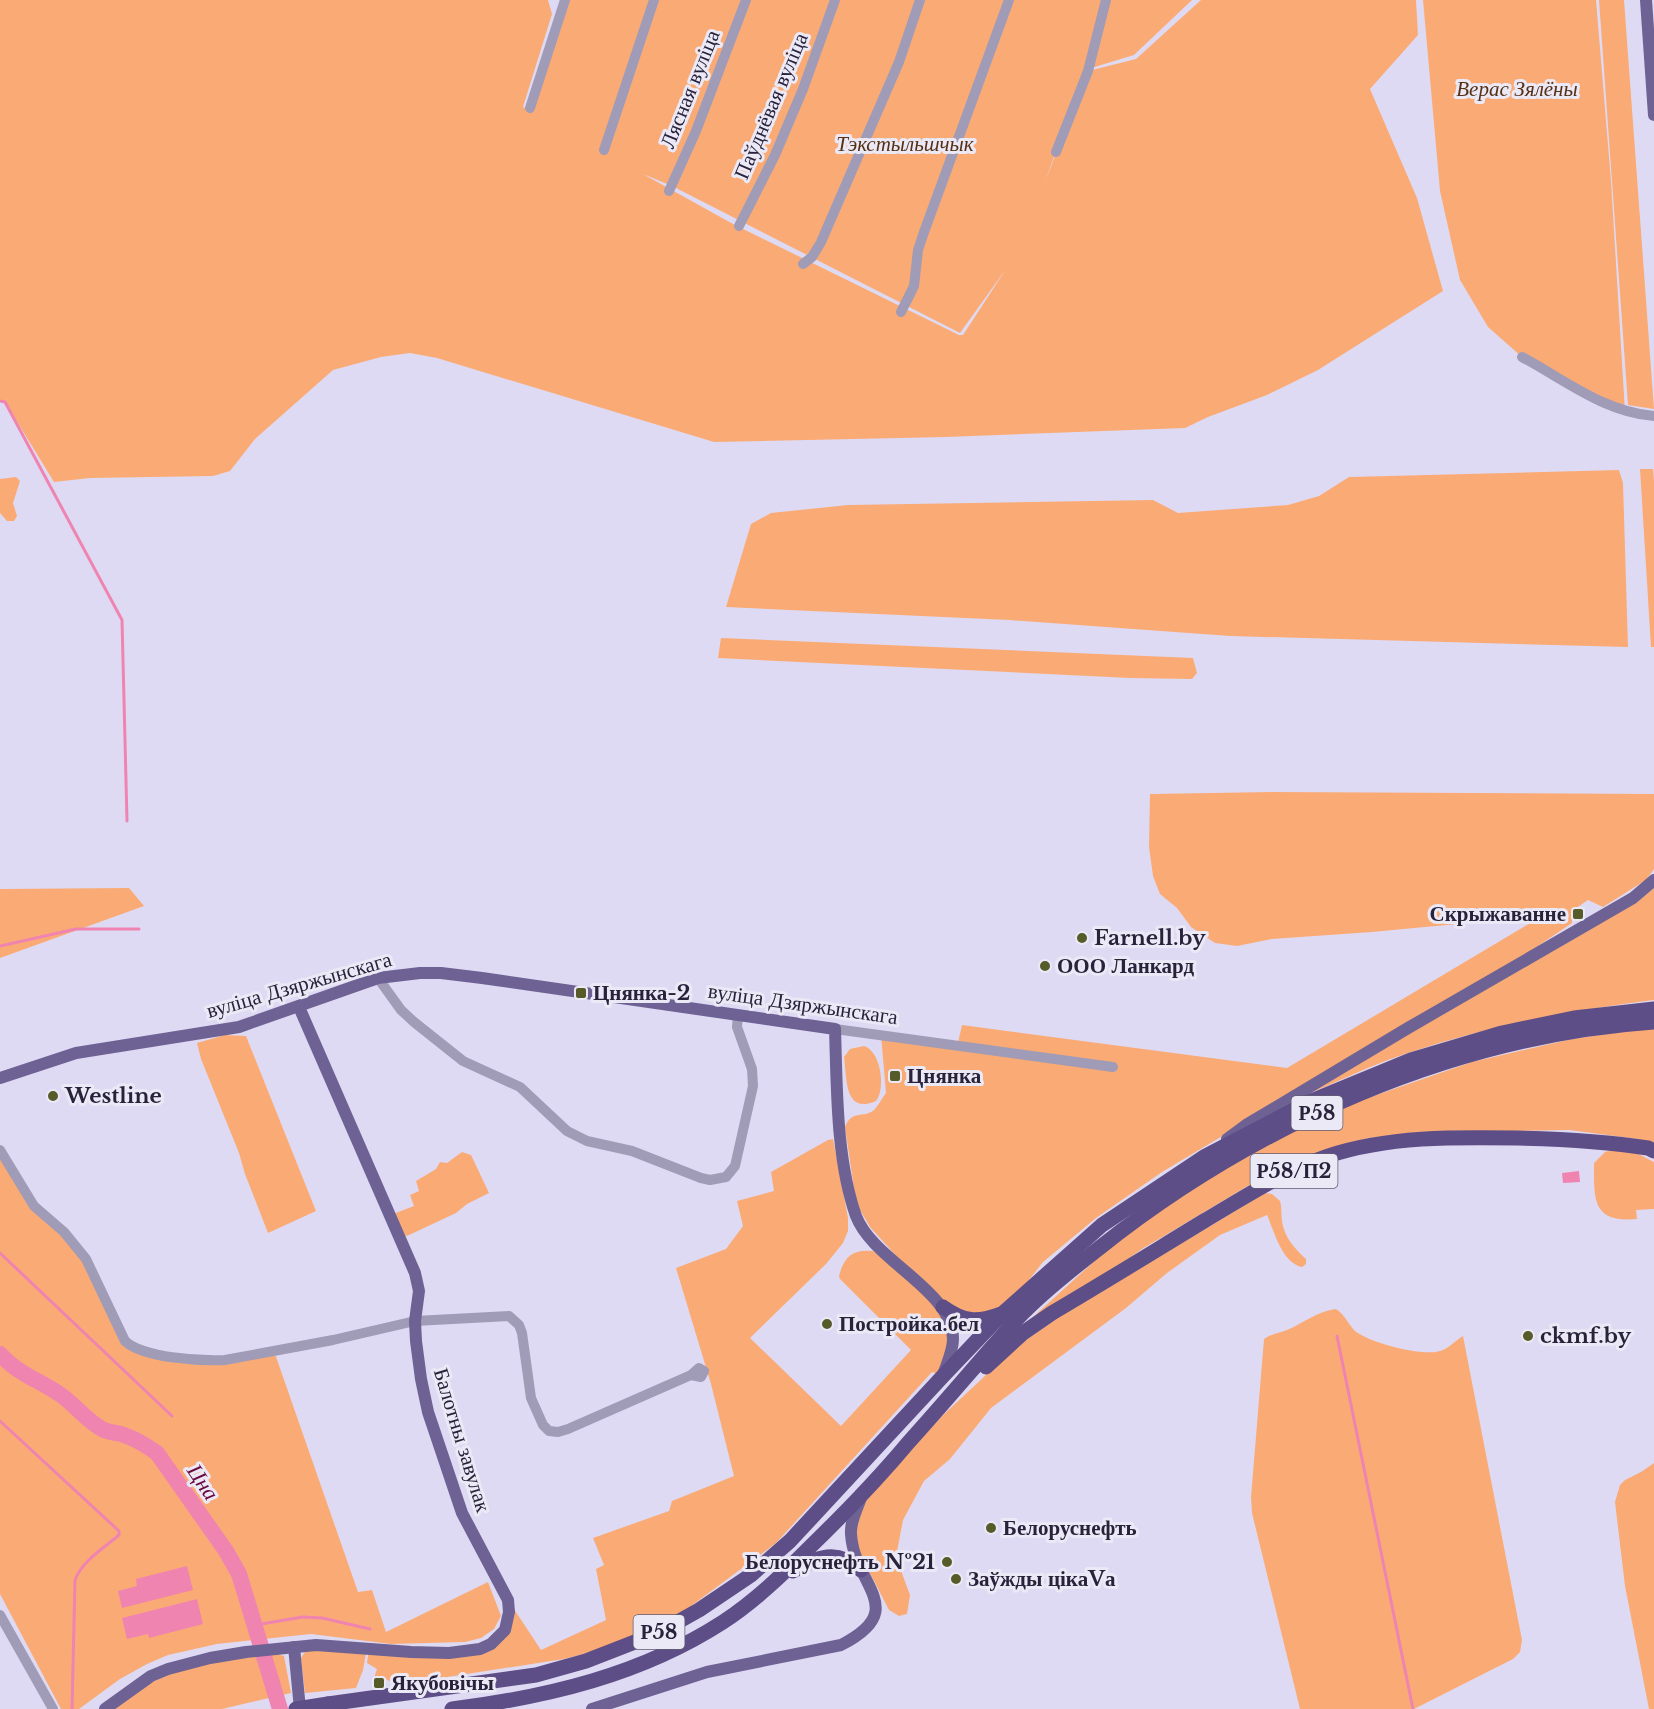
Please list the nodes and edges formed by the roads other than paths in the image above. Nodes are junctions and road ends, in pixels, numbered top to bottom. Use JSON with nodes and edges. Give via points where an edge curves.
{"nodes":[{"id":1,"x":566,"y":0,"type":"edge"},
{"id":2,"x":654,"y":0,"type":"edge"},
{"id":3,"x":746,"y":0,"type":"edge"},
{"id":4,"x":835,"y":0,"type":"edge"},
{"id":5,"x":920,"y":0,"type":"edge"},
{"id":6,"x":1009,"y":0,"type":"edge"},
{"id":7,"x":1106,"y":0,"type":"edge"},
{"id":8,"x":1646,"y":0,"type":"edge"},
{"id":9,"x":530,"y":108,"type":"dead end"},
{"id":10,"x":1654,"y":115,"type":"edge"},
{"id":11,"x":604,"y":150,"type":"dead end"},
{"id":12,"x":1056,"y":152,"type":"dead end"},
{"id":13,"x":669,"y":191,"type":"dead end"},
{"id":14,"x":739,"y":226,"type":"dead end"},
{"id":15,"x":803,"y":264,"type":"dead end"},
{"id":16,"x":901,"y":312,"type":"dead end"},
{"id":17,"x":1522,"y":357,"type":"dead end"},
{"id":18,"x":1654,"y":416,"type":"edge"},
{"id":19,"x":1654,"y":880,"type":"edge"},
{"id":20,"x":378,"y":978,"type":"junction"},
{"id":21,"x":299,"y":1007,"type":"junction"},
{"id":22,"x":1654,"y":1009,"type":"edge"},
{"id":23,"x":738,"y":1015,"type":"junction"},
{"id":24,"x":1654,"y":1022,"type":"edge"},
{"id":25,"x":835,"y":1029,"type":"junction"},
{"id":26,"x":1113,"y":1067,"type":"dead end"},
{"id":27,"x":0,"y":1078,"type":"edge"},
{"id":28,"x":0,"y":1150,"type":"edge"},
{"id":29,"x":1654,"y":1151,"type":"edge"},
{"id":30,"x":1204,"y":1157,"type":"junction"},
{"id":31,"x":943,"y":1307,"type":"junction"},
{"id":32,"x":1003,"y":1313,"type":"junction"},
{"id":33,"x":415,"y":1321,"type":"junction"},
{"id":34,"x":691,"y":1375,"type":"dead end"},
{"id":35,"x":943,"y":1376,"type":"junction"},
{"id":36,"x":909,"y":1442,"type":"junction"},
{"id":37,"x":861,"y":1497,"type":"junction"},
{"id":38,"x":861,"y":1570,"type":"junction"},
{"id":39,"x":777,"y":1579,"type":"junction"},
{"id":40,"x":0,"y":1615,"type":"edge"},
{"id":41,"x":294,"y":1647,"type":"junction"},
{"id":42,"x":53,"y":1709,"type":"edge"},
{"id":43,"x":105,"y":1709,"type":"edge"},
{"id":44,"x":298,"y":1709,"type":"edge"},
{"id":45,"x":452,"y":1709,"type":"edge"},
{"id":46,"x":592,"y":1709,"type":"edge"}],
"edges":[{"from":1,"to":9,"type":"street"},
{"from":2,"to":11,"type":"street"},
{"from":3,"to":13,"type":"street","name":"Лясная вуліца"},
{"from":4,"to":14,"type":"street","name":"Паўднёвая вуліца","via":[[775,155]]},
{"from":5,"to":15,"type":"street","via":[[898,62],[821,242],[812,258]]},
{"from":6,"to":16,"type":"street","via":[[924,232],[914,286]]},
{"from":7,"to":12,"type":"street","via":[[1088,71]]},
{"from":8,"to":10,"type":"main road"},
{"from":17,"to":18,"type":"street","via":[[1583,394],[1625,412]]},
{"from":19,"to":30,"type":"main road","via":[[1633,898],[1246,1125]]},
{"from":20,"to":21,"type":"main road","name":"вуліца Дзяржынскага"},
{"from":20,"to":23,"type":"main road","name":"вуліца Дзяржынскага","via":[[441,973]]},
{"from":20,"to":23,"type":"street","via":[[401,1010],[446,1049],[472,1066],[520,1086],[567,1131],[710,1180],[726,1177],[735,1166],[753,1086],[752,1069],[737,1027]]},
{"from":21,"to":27,"type":"main road","name":"вуліца Дзяржынскага","via":[[239,1027],[76,1053]]},
{"from":21,"to":33,"type":"main road","name":"Балотны завулак","via":[[415,1273],[419,1300]]},
{"from":22,"to":30,"type":"highway","number":"Р58","via":[[1574,1018],[1411,1060],[1309,1102]]},
{"from":23,"to":25,"type":"main road","name":"вуліца Дзяржынскага"},
{"from":24,"to":36,"type":"highway","number":"Р58","via":[[1574,1031],[1415,1072],[1315,1114],[1221,1164],[1119,1232],[1026,1309]]},
{"from":25,"to":26,"type":"street","name":"вуліца Дзяржынскага"},
{"from":25,"to":31,"type":"main road","via":[[846,1178],[856,1216],[880,1248]]},
{"from":28,"to":33,"type":"street","via":[[34,1206],[64,1232],[86,1259],[125,1341],[144,1352],[225,1360]]},
{"from":29,"to":36,"type":"highway","number":"Р58/П2","via":[[1609,1142],[1487,1138],[1376,1145],[1327,1157],[1235,1202],[1052,1313],[1023,1333]]},
{"from":30,"to":32,"type":"highway","number":"Р58","via":[[1102,1225]]},
{"from":31,"to":32,"type":"highway","via":[[955,1316],[975,1320]]},
{"from":31,"to":35,"type":"main road","via":[[953,1339]]},
{"from":32,"to":35,"type":"highway","number":"Р58"},
{"from":33,"to":34,"type":"street","via":[[509,1316],[522,1333],[531,1398],[549,1431],[568,1429]]},
{"from":33,"to":41,"type":"main road","name":"Балотны завулак","via":[[421,1379],[434,1430],[462,1513],[508,1600],[508,1622],[490,1644],[468,1651]]},
{"from":35,"to":44,"type":"highway","number":"Р58","bridge":true,"via":[[790,1541],[751,1575],[658,1633],[586,1661],[536,1675]]},
{"from":36,"to":37,"type":"highway","number":"Р58"},
{"from":37,"to":38,"type":"main road","via":[[851,1535]]},
{"from":37,"to":39,"type":"highway","number":"Р58"},
{"from":38,"to":39,"type":"highway","via":[[851,1561],[830,1556]]},
{"from":38,"to":46,"type":"main road","via":[[877,1608],[867,1629],[840,1645],[707,1672]]},
{"from":39,"to":45,"type":"highway","number":"Р58","via":[[722,1622],[621,1672],[550,1693]]},
{"from":40,"to":42,"type":"street"},
{"from":41,"to":43,"type":"main road","name":"Балотны завулак","via":[[210,1658],[168,1669]]},
{"from":41,"to":44,"type":"main road"}]}
